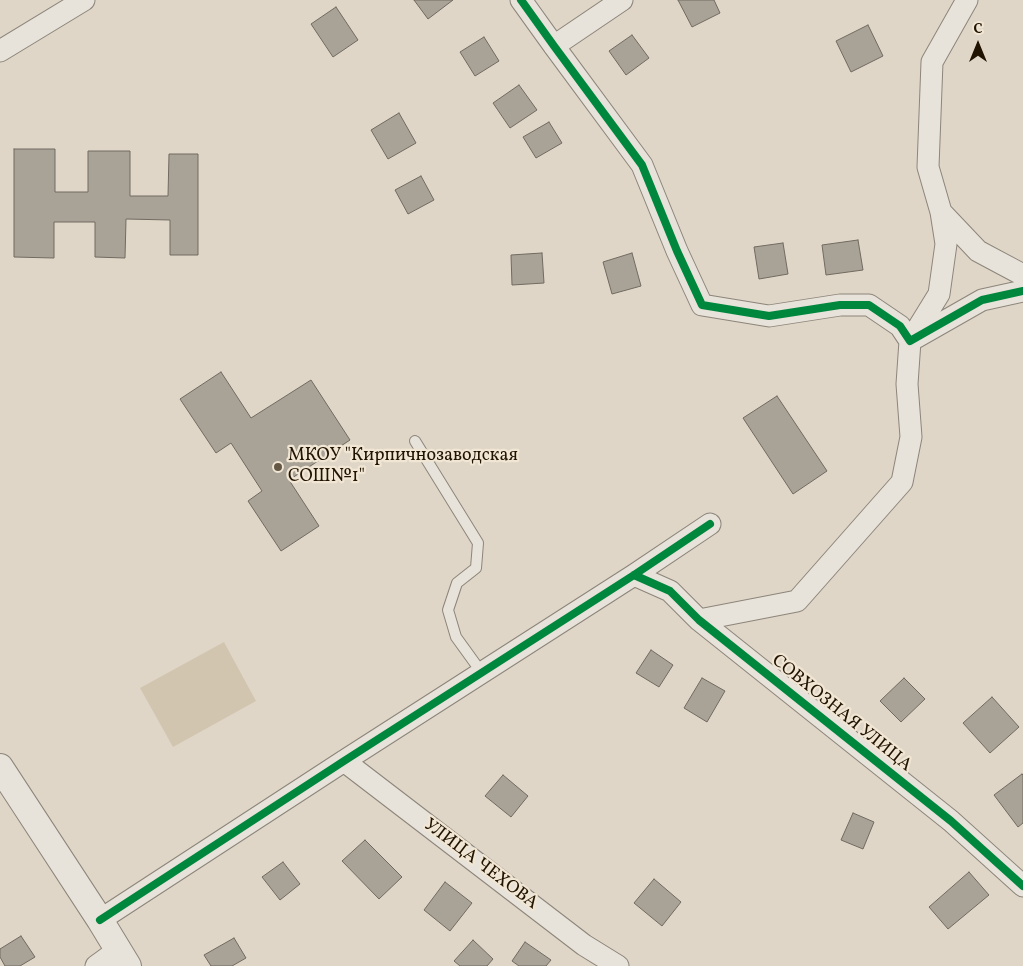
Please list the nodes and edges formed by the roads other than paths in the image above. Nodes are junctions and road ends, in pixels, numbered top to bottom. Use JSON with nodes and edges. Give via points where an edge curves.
{"nodes":[{"id":1,"x":84,"y":0,"type":"edge"},
{"id":2,"x":521,"y":0,"type":"edge"},
{"id":3,"x":622,"y":0,"type":"edge"},
{"id":4,"x":967,"y":0,"type":"edge"},
{"id":5,"x":554,"y":46,"type":"junction"},
{"id":6,"x":0,"y":51,"type":"edge"},
{"id":7,"x":941,"y":212,"type":"junction"},
{"id":8,"x":1023,"y":275,"type":"edge"},
{"id":9,"x":1023,"y":290,"type":"edge"},
{"id":10,"x":910,"y":341,"type":"junction"},
{"id":11,"x":415,"y":441,"type":"dead end"},
{"id":12,"x":710,"y":524,"type":"dead end"},
{"id":13,"x":634,"y":575,"type":"junction"},
{"id":14,"x":699,"y":620,"type":"junction"},
{"id":15,"x":482,"y":673,"type":"junction"},
{"id":16,"x":344,"y":761,"type":"junction"},
{"id":17,"x":0,"y":767,"type":"edge"},
{"id":18,"x":1023,"y":886,"type":"edge"},
{"id":19,"x":100,"y":920,"type":"junction"},
{"id":20,"x":123,"y":958,"type":"edge"},
{"id":21,"x":96,"y":966,"type":"edge"},
{"id":22,"x":618,"y":966,"type":"edge"}],
"edges":[{"from":1,"to":6,"type":"street"},
{"from":2,"to":5,"type":"street"},
{"from":3,"to":5,"type":"street"},
{"from":4,"to":7,"type":"street","via":[[932,62],[928,167]]},
{"from":5,"to":10,"type":"street","via":[[642,165],[702,304],[769,316],[840,304],[869,304],[900,326]]},
{"from":7,"to":8,"type":"street","via":[[978,251]]},
{"from":7,"to":10,"type":"street","via":[[946,244],[939,294]]},
{"from":9,"to":10,"type":"street","via":[[982,300]]},
{"from":10,"to":14,"type":"street","via":[[907,384],[911,437],[902,482],[797,601]]},
{"from":11,"to":15,"type":"lane","via":[[478,543],[476,568],[457,583],[448,610],[456,636]]},
{"from":12,"to":13,"type":"street"},
{"from":13,"to":14,"type":"street","name":"СОВХОЗНАЯ УЛИЦА","via":[[670,591]]},
{"from":13,"to":15,"type":"street"},
{"from":14,"to":18,"type":"street","name":"СОВХОЗНАЯ УЛИЦА","via":[[951,821]]},
{"from":15,"to":16,"type":"street"},
{"from":16,"to":19,"type":"street"},
{"from":16,"to":22,"type":"street","name":"УЛИЦА ЧЕХОВА","via":[[584,945]]},
{"from":17,"to":19,"type":"street"},
{"from":19,"to":20,"type":"street"},
{"from":20,"to":21,"type":"street"}]}
